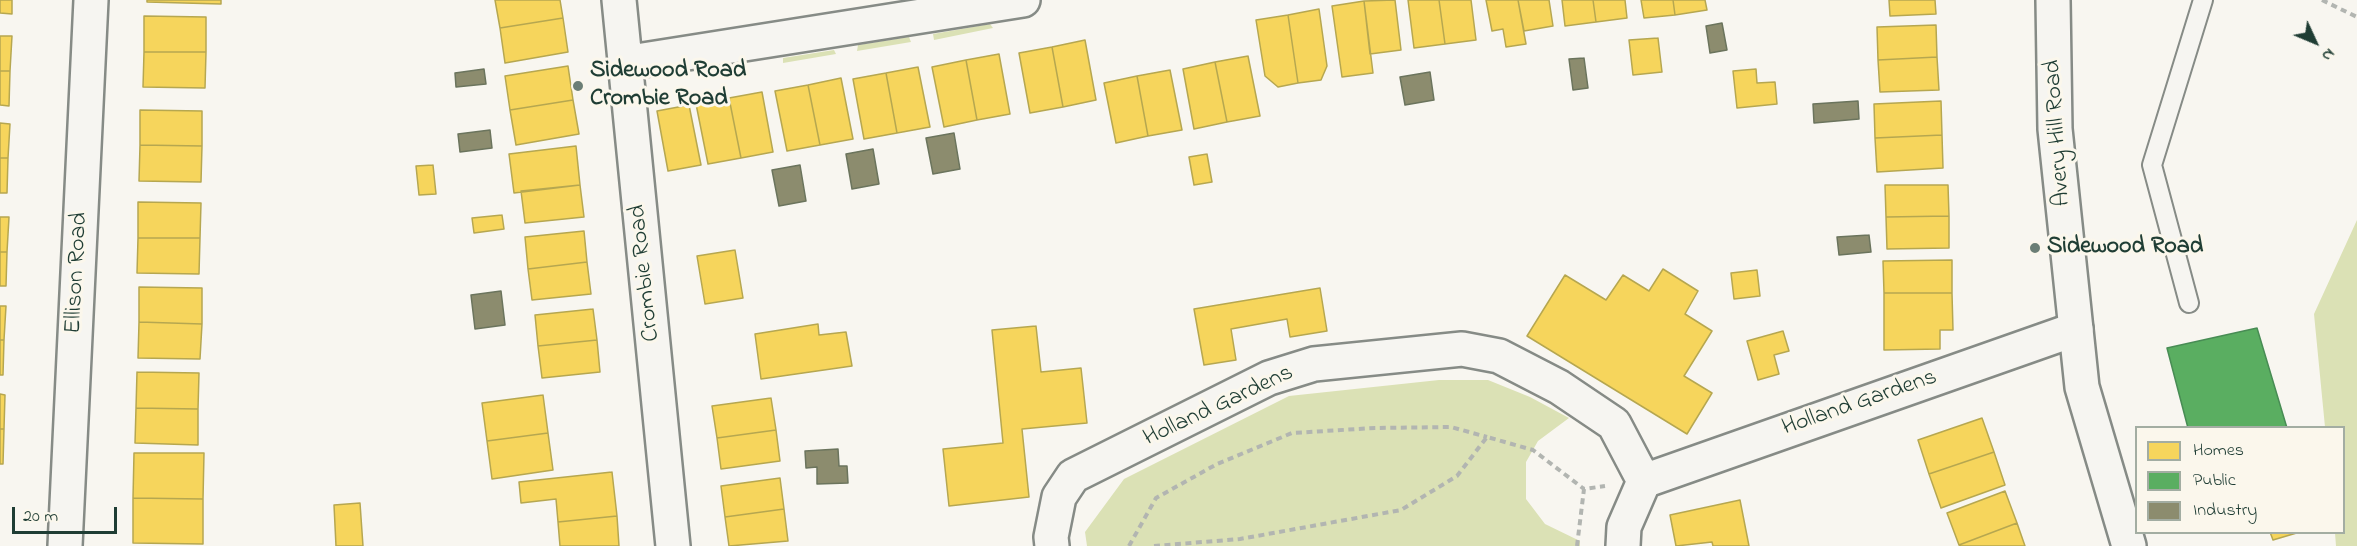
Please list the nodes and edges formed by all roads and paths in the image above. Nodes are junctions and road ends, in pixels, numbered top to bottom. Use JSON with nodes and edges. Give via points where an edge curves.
{"nodes":[{"id":1,"x":91,"y":0,"type":"edge"},
{"id":2,"x":619,"y":0,"type":"edge"},
{"id":3,"x":1023,"y":0,"type":"edge"},
{"id":4,"x":2053,"y":0,"type":"edge"},
{"id":5,"x":2203,"y":0,"type":"edge"},
{"id":6,"x":2322,"y":0,"type":"edge"},
{"id":7,"x":2357,"y":17,"type":"edge"},
{"id":8,"x":624,"y":63,"type":"junction"},
{"id":9,"x":2189,"y":303,"type":"dead end"},
{"id":10,"x":2076,"y":329,"type":"junction"},
{"id":11,"x":1487,"y":436,"type":"junction"},
{"id":12,"x":1644,"y":481,"type":"junction"},
{"id":13,"x":1584,"y":489,"type":"dead end"},
{"id":14,"x":65,"y":546,"type":"edge"},
{"id":15,"x":673,"y":546,"type":"edge"},
{"id":16,"x":1052,"y":546,"type":"edge"},
{"id":17,"x":1129,"y":546,"type":"edge"},
{"id":18,"x":1154,"y":546,"type":"edge"},
{"id":19,"x":1623,"y":546,"type":"edge"},
{"id":20,"x":2129,"y":546,"type":"edge"}],
"edges":[{"from":1,"to":14,"type":"street","name":"Ellison Road"},
{"from":2,"to":8,"type":"street","name":"Crombie Road"},
{"from":3,"to":8,"type":"street"},
{"from":4,"to":10,"type":"street","name":"Avery Hill Road","via":[[2055,129]]},
{"from":5,"to":9,"type":"lane","via":[[2151,165]]},
{"from":6,"to":7,"type":"path"},
{"from":8,"to":15,"type":"street","name":"Crombie Road"},
{"from":10,"to":12,"type":"street","name":"Holland Gardens"},
{"from":10,"to":20,"type":"street","name":"Avery Hill Road","via":[[2082,387]]},
{"from":11,"to":13,"type":"path","via":[[1533,450]]},
{"from":11,"to":17,"type":"path","via":[[1451,427],[1292,433],[1217,464],[1156,498]]},
{"from":11,"to":18,"type":"path","via":[[1457,476],[1401,510],[1240,539]]},
{"from":12,"to":16,"type":"street","name":"Holland Gardens","via":[[1614,424],[1559,387],[1499,356],[1462,349],[1314,364],[1269,378],[1072,476],[1059,497]]},
{"from":12,"to":19,"type":"street","via":[[1624,527]]}]}
